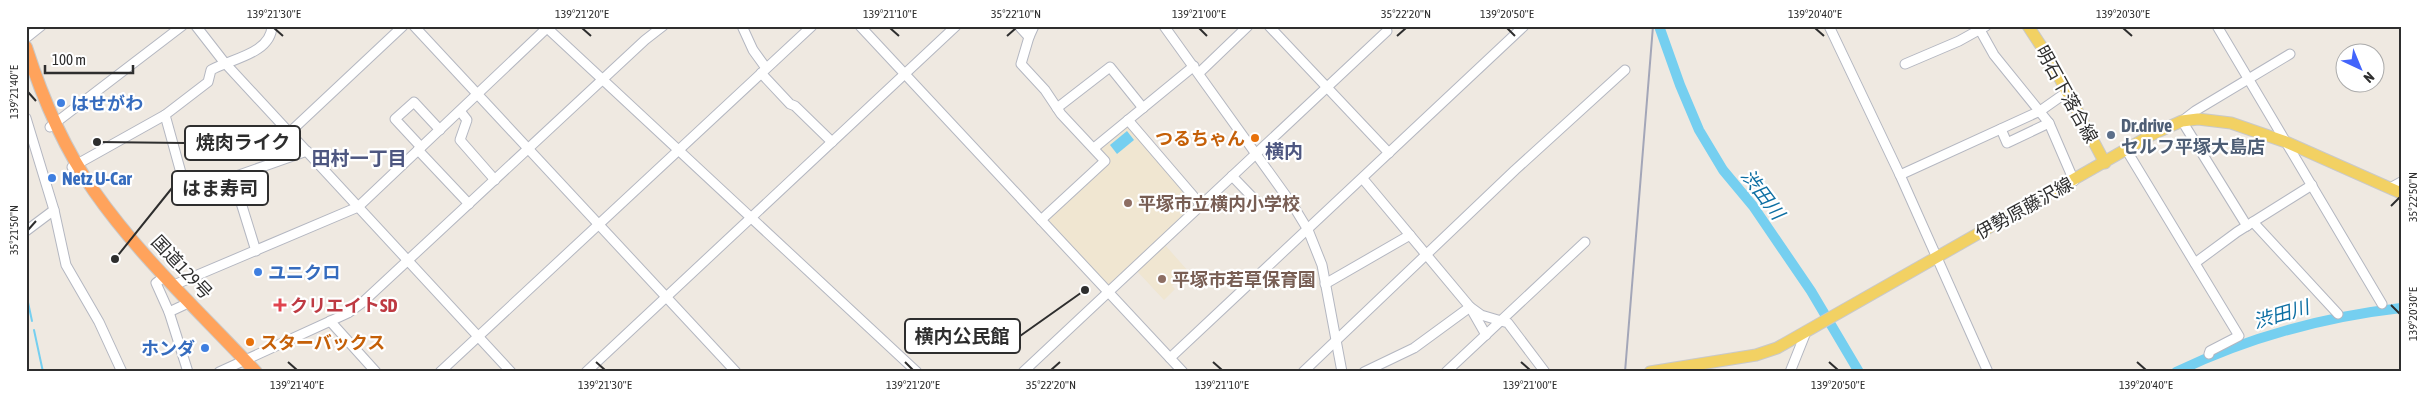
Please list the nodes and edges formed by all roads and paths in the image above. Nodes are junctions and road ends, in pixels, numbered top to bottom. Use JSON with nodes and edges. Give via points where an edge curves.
{"nodes":[{"id":1,"x":41,"y":26,"type":"edge"},
{"id":2,"x":182,"y":26,"type":"edge"},
{"id":3,"x":196,"y":26,"type":"edge"},
{"id":4,"x":272,"y":26,"type":"edge"},
{"id":5,"x":403,"y":26,"type":"edge"},
{"id":6,"x":414,"y":26,"type":"edge"},
{"id":7,"x":663,"y":26,"type":"edge"},
{"id":8,"x":742,"y":26,"type":"edge"},
{"id":9,"x":812,"y":26,"type":"edge"},
{"id":10,"x":860,"y":26,"type":"edge"},
{"id":11,"x":956,"y":26,"type":"edge"},
{"id":12,"x":1019,"y":26,"type":"edge"},
{"id":13,"x":1034,"y":26,"type":"edge"},
{"id":14,"x":1164,"y":26,"type":"edge"},
{"id":15,"x":1248,"y":26,"type":"edge"},
{"id":16,"x":1269,"y":26,"type":"edge"},
{"id":17,"x":1524,"y":26,"type":"edge"},
{"id":18,"x":1829,"y":26,"type":"edge"},
{"id":19,"x":2028,"y":26,"type":"edge"},
{"id":20,"x":2216,"y":26,"type":"edge"},
{"id":21,"x":547,"y":27,"type":"edge"},
{"id":22,"x":1983,"y":28,"type":"edge"},
{"id":23,"x":1387,"y":31,"type":"dead end"},
{"id":24,"x":1029,"y":37,"type":"junction"},
{"id":25,"x":26,"y":38,"type":"edge"},
{"id":26,"x":26,"y":47,"type":"edge"},
{"id":27,"x":2290,"y":54,"type":"dead end"},
{"id":28,"x":224,"y":62,"type":"junction"},
{"id":29,"x":1905,"y":64,"type":"dead end"},
{"id":30,"x":1196,"y":70,"type":"junction"},
{"id":31,"x":1626,"y":70,"type":"dead end"},
{"id":32,"x":764,"y":71,"type":"junction"},
{"id":33,"x":904,"y":74,"type":"junction"},
{"id":34,"x":29,"y":76,"type":"edge"},
{"id":35,"x":602,"y":79,"type":"junction"},
{"id":36,"x":2249,"y":79,"type":"junction"},
{"id":37,"x":1327,"y":88,"type":"junction"},
{"id":38,"x":2067,"y":92,"type":"junction"},
{"id":39,"x":477,"y":95,"type":"junction"},
{"id":40,"x":1057,"y":108,"type":"junction"},
{"id":41,"x":1143,"y":108,"type":"junction"},
{"id":42,"x":2040,"y":111,"type":"junction"},
{"id":43,"x":460,"y":112,"type":"junction"},
{"id":44,"x":165,"y":115,"type":"junction"},
{"id":45,"x":26,"y":118,"type":"edge"},
{"id":46,"x":1128,"y":120,"type":"junction"},
{"id":47,"x":2182,"y":121,"type":"junction"},
{"id":48,"x":2049,"y":123,"type":"junction"},
{"id":49,"x":52,"y":125,"type":"junction"},
{"id":50,"x":2001,"y":129,"type":"junction"},
{"id":51,"x":440,"y":130,"type":"junction"},
{"id":52,"x":290,"y":132,"type":"junction"},
{"id":53,"x":832,"y":142,"type":"junction"},
{"id":54,"x":2286,"y":142,"type":"junction"},
{"id":55,"x":1094,"y":148,"type":"junction"},
{"id":56,"x":420,"y":149,"type":"junction"},
{"id":57,"x":307,"y":150,"type":"junction"},
{"id":58,"x":527,"y":150,"type":"junction"},
{"id":59,"x":678,"y":151,"type":"junction"},
{"id":60,"x":2127,"y":151,"type":"junction"},
{"id":61,"x":1389,"y":153,"type":"junction"},
{"id":62,"x":1256,"y":154,"type":"junction"},
{"id":63,"x":2104,"y":163,"type":"junction"},
{"id":64,"x":74,"y":166,"type":"junction"},
{"id":65,"x":1900,"y":175,"type":"junction"},
{"id":66,"x":1232,"y":176,"type":"junction"},
{"id":67,"x":233,"y":177,"type":"junction"},
{"id":68,"x":1363,"y":178,"type":"junction"},
{"id":69,"x":495,"y":180,"type":"junction"},
{"id":70,"x":2074,"y":180,"type":"junction"},
{"id":71,"x":2401,"y":182,"type":"edge"},
{"id":72,"x":2312,"y":185,"type":"junction"},
{"id":73,"x":2395,"y":191,"type":"edge"},
{"id":74,"x":1258,"y":203,"type":"dead end"},
{"id":75,"x":469,"y":204,"type":"junction"},
{"id":76,"x":1201,"y":205,"type":"junction"},
{"id":77,"x":358,"y":207,"type":"junction"},
{"id":78,"x":54,"y":210,"type":"junction"},
{"id":79,"x":752,"y":218,"type":"junction"},
{"id":80,"x":1041,"y":220,"type":"junction"},
{"id":81,"x":2250,"y":224,"type":"junction"},
{"id":82,"x":598,"y":225,"type":"junction"},
{"id":83,"x":26,"y":230,"type":"edge"},
{"id":84,"x":1308,"y":230,"type":"junction"},
{"id":85,"x":1410,"y":235,"type":"junction"},
{"id":86,"x":1585,"y":242,"type":"dead end"},
{"id":87,"x":256,"y":251,"type":"junction"},
{"id":88,"x":1426,"y":254,"type":"junction"},
{"id":89,"x":1937,"y":258,"type":"junction"},
{"id":90,"x":408,"y":261,"type":"junction"},
{"id":91,"x":2195,"y":263,"type":"junction"},
{"id":92,"x":1325,"y":284,"type":"junction"},
{"id":93,"x":1108,"y":292,"type":"junction"},
{"id":94,"x":171,"y":293,"type":"junction"},
{"id":95,"x":666,"y":297,"type":"junction"},
{"id":96,"x":2382,"y":304,"type":"dead end"},
{"id":97,"x":184,"y":305,"type":"junction"},
{"id":98,"x":1470,"y":307,"type":"junction"},
{"id":99,"x":169,"y":312,"type":"junction"},
{"id":100,"x":2338,"y":314,"type":"dead end"},
{"id":101,"x":330,"y":321,"type":"junction"},
{"id":102,"x":1502,"y":321,"type":"junction"},
{"id":103,"x":1806,"y":332,"type":"junction"},
{"id":104,"x":1486,"y":335,"type":"junction"},
{"id":105,"x":478,"y":336,"type":"junction"},
{"id":106,"x":1336,"y":340,"type":"junction"},
{"id":107,"x":2209,"y":354,"type":"dead end"},
{"id":108,"x":1170,"y":358,"type":"junction"},
{"id":109,"x":242,"y":365,"type":"edge"},
{"id":110,"x":122,"y":372,"type":"edge"},
{"id":111,"x":188,"y":372,"type":"edge"},
{"id":112,"x":219,"y":372,"type":"edge"},
{"id":113,"x":256,"y":372,"type":"edge"},
{"id":114,"x":376,"y":372,"type":"edge"},
{"id":115,"x":440,"y":372,"type":"edge"},
{"id":116,"x":511,"y":372,"type":"edge"},
{"id":117,"x":586,"y":372,"type":"edge"},
{"id":118,"x":736,"y":372,"type":"edge"},
{"id":119,"x":917,"y":372,"type":"edge"},
{"id":120,"x":1023,"y":372,"type":"edge"},
{"id":121,"x":1183,"y":372,"type":"edge"},
{"id":122,"x":1303,"y":372,"type":"edge"},
{"id":123,"x":1342,"y":372,"type":"edge"},
{"id":124,"x":1364,"y":372,"type":"edge"},
{"id":125,"x":1446,"y":372,"type":"edge"},
{"id":126,"x":1545,"y":372,"type":"edge"},
{"id":127,"x":1650,"y":372,"type":"edge"},
{"id":128,"x":1790,"y":372,"type":"edge"},
{"id":129,"x":1988,"y":372,"type":"edge"}],
"edges":[{"from":1,"to":25,"type":"street"},
{"from":2,"to":49,"type":"street"},
{"from":3,"to":28,"type":"street"},
{"from":4,"to":28,"type":"street","via":[[269,39],[262,46]]},
{"from":5,"to":52,"type":"street"},
{"from":6,"to":39,"type":"street"},
{"from":7,"to":35,"type":"street"},
{"from":8,"to":32,"type":"street"},
{"from":9,"to":32,"type":"street"},
{"from":10,"to":33,"type":"street"},
{"from":11,"to":33,"type":"street"},
{"from":12,"to":24,"type":"street"},
{"from":13,"to":24,"type":"street"},
{"from":14,"to":30,"type":"street"},
{"from":15,"to":30,"type":"street"},
{"from":16,"to":37,"type":"street"},
{"from":17,"to":61,"type":"street"},
{"from":18,"to":65,"type":"street"},
{"from":19,"to":38,"type":"main road","name":"明石下落合線"},
{"from":20,"to":36,"type":"street"},
{"from":21,"to":35,"type":"street"},
{"from":21,"to":39,"type":"street"},
{"from":22,"to":29,"type":"street"},
{"from":22,"to":42,"type":"street","via":[[1994,55]]},
{"from":23,"to":37,"type":"street"},
{"from":24,"to":40,"type":"street","via":[[1021,64]]},
{"from":26,"to":34,"type":"highway","name":"国道129号"},
{"from":27,"to":36,"type":"street"},
{"from":28,"to":44,"type":"street","via":[[211,70],[208,82]]},
{"from":28,"to":52,"type":"street"},
{"from":30,"to":41,"type":"street"},
{"from":30,"to":62,"type":"street"},
{"from":31,"to":88,"type":"street"},
{"from":32,"to":53,"type":"street","via":[[790,104],[796,106]]},
{"from":32,"to":59,"type":"street"},
{"from":33,"to":53,"type":"street"},
{"from":33,"to":80,"type":"street"},
{"from":34,"to":49,"type":"highway","name":"国道129号"},
{"from":35,"to":58,"type":"street"},
{"from":35,"to":59,"type":"street"},
{"from":36,"to":47,"type":"street"},
{"from":36,"to":54,"type":"street"},
{"from":37,"to":61,"type":"street"},
{"from":37,"to":62,"type":"street"},
{"from":38,"to":42,"type":"street"},
{"from":38,"to":63,"type":"main road","name":"明石下落合線"},
{"from":39,"to":43,"type":"street"},
{"from":39,"to":58,"type":"street"},
{"from":40,"to":41,"type":"street","via":[[1110,67]]},
{"from":40,"to":55,"type":"street"},
{"from":41,"to":46,"type":"street"},
{"from":42,"to":48,"type":"street"},
{"from":42,"to":50,"type":"street"},
{"from":43,"to":51,"type":"street"},
{"from":43,"to":69,"type":"street","via":[[467,120],[460,140]]},
{"from":44,"to":64,"type":"street"},
{"from":44,"to":67,"type":"street","via":[[188,193]]},
{"from":45,"to":78,"type":"street"},
{"from":46,"to":55,"type":"street"},
{"from":46,"to":76,"type":"street"},
{"from":47,"to":54,"type":"main road","name":"伊勢原藤沢線","via":[[2198,119],[2231,123]]},
{"from":47,"to":60,"type":"main road","name":"伊勢原藤沢線"},
{"from":47,"to":81,"type":"street"},
{"from":48,"to":50,"type":"street","via":[[2007,143]]},
{"from":48,"to":70,"type":"street"},
{"from":49,"to":64,"type":"highway","name":"国道129号"},
{"from":50,"to":65,"type":"street"},
{"from":51,"to":56,"type":"street"},
{"from":51,"to":56,"type":"street","via":[[414,102],[396,119]]},
{"from":52,"to":57,"type":"street"},
{"from":53,"to":79,"type":"street"},
{"from":54,"to":72,"type":"street"},
{"from":54,"to":73,"type":"main road","name":"伊勢原藤沢線"},
{"from":55,"to":80,"type":"street","via":[[1105,161]]},
{"from":56,"to":75,"type":"street"},
{"from":56,"to":77,"type":"street"},
{"from":57,"to":67,"type":"street"},
{"from":57,"to":77,"type":"street"},
{"from":58,"to":69,"type":"street"},
{"from":58,"to":82,"type":"street"},
{"from":59,"to":79,"type":"street"},
{"from":59,"to":82,"type":"street"},
{"from":60,"to":63,"type":"main road","name":"伊勢原藤沢線"},
{"from":60,"to":91,"type":"street"},
{"from":61,"to":68,"type":"street"},
{"from":62,"to":66,"type":"street"},
{"from":62,"to":84,"type":"street"},
{"from":63,"to":70,"type":"main road","name":"伊勢原藤沢線"},
{"from":64,"to":94,"type":"highway","name":"国道129号"},
{"from":64,"to":94,"type":"highway","name":"国道129号","via":[[102,214]]},
{"from":65,"to":89,"type":"street"},
{"from":66,"to":74,"type":"street"},
{"from":66,"to":76,"type":"street"},
{"from":67,"to":87,"type":"street"},
{"from":68,"to":84,"type":"street"},
{"from":68,"to":85,"type":"street"},
{"from":69,"to":75,"type":"street"},
{"from":70,"to":89,"type":"main road","name":"伊勢原藤沢線"},
{"from":71,"to":73,"type":"street"},
{"from":72,"to":81,"type":"street"},
{"from":72,"to":96,"type":"street"},
{"from":75,"to":90,"type":"street"},
{"from":76,"to":93,"type":"street"},
{"from":77,"to":87,"type":"street"},
{"from":77,"to":90,"type":"street"},
{"from":78,"to":83,"type":"street"},
{"from":78,"to":110,"type":"street","via":[[66,265],[105,333]]},
{"from":79,"to":95,"type":"street"},
{"from":79,"to":119,"type":"street"},
{"from":80,"to":93,"type":"street"},
{"from":81,"to":91,"type":"street"},
{"from":81,"to":100,"type":"street"},
{"from":82,"to":95,"type":"street"},
{"from":82,"to":105,"type":"street"},
{"from":84,"to":92,"type":"street","via":[[1322,265]]},
{"from":84,"to":108,"type":"street"},
{"from":85,"to":88,"type":"street"},
{"from":85,"to":92,"type":"street"},
{"from":86,"to":102,"type":"street"},
{"from":87,"to":94,"type":"street"},
{"from":88,"to":98,"type":"street"},
{"from":88,"to":106,"type":"street"},
{"from":89,"to":103,"type":"main road","name":"伊勢原藤沢線"},
{"from":89,"to":129,"type":"street"},
{"from":90,"to":101,"type":"street","via":[[363,302]]},
{"from":90,"to":105,"type":"street"},
{"from":91,"to":107,"type":"street","via":[[2239,336]]},
{"from":92,"to":106,"type":"street"},
{"from":93,"to":108,"type":"street"},
{"from":93,"to":120,"type":"street"},
{"from":94,"to":97,"type":"highway","name":"国道129号"},
{"from":94,"to":99,"type":"street"},
{"from":94,"to":109,"type":"highway","name":"国道129号"},
{"from":95,"to":117,"type":"street"},
{"from":95,"to":118,"type":"street"},
{"from":97,"to":99,"type":"street"},
{"from":97,"to":109,"type":"highway","name":"国道129号"},
{"from":98,"to":102,"type":"street","via":[[1481,315]]},
{"from":98,"to":104,"type":"street"},
{"from":98,"to":124,"type":"street","via":[[1414,348]]},
{"from":99,"to":111,"type":"street"},
{"from":101,"to":109,"type":"street"},
{"from":101,"to":114,"type":"street"},
{"from":102,"to":104,"type":"street"},
{"from":102,"to":126,"type":"street","via":[[1516,330]]},
{"from":103,"to":127,"type":"main road","name":"伊勢原藤沢線","via":[[1756,355]]},
{"from":103,"to":128,"type":"street"},
{"from":104,"to":125,"type":"street"},
{"from":105,"to":115,"type":"street"},
{"from":105,"to":116,"type":"street"},
{"from":106,"to":122,"type":"street"},
{"from":106,"to":123,"type":"street"},
{"from":108,"to":121,"type":"street"},
{"from":109,"to":112,"type":"street"},
{"from":109,"to":113,"type":"highway","name":"国道129号"}]}
